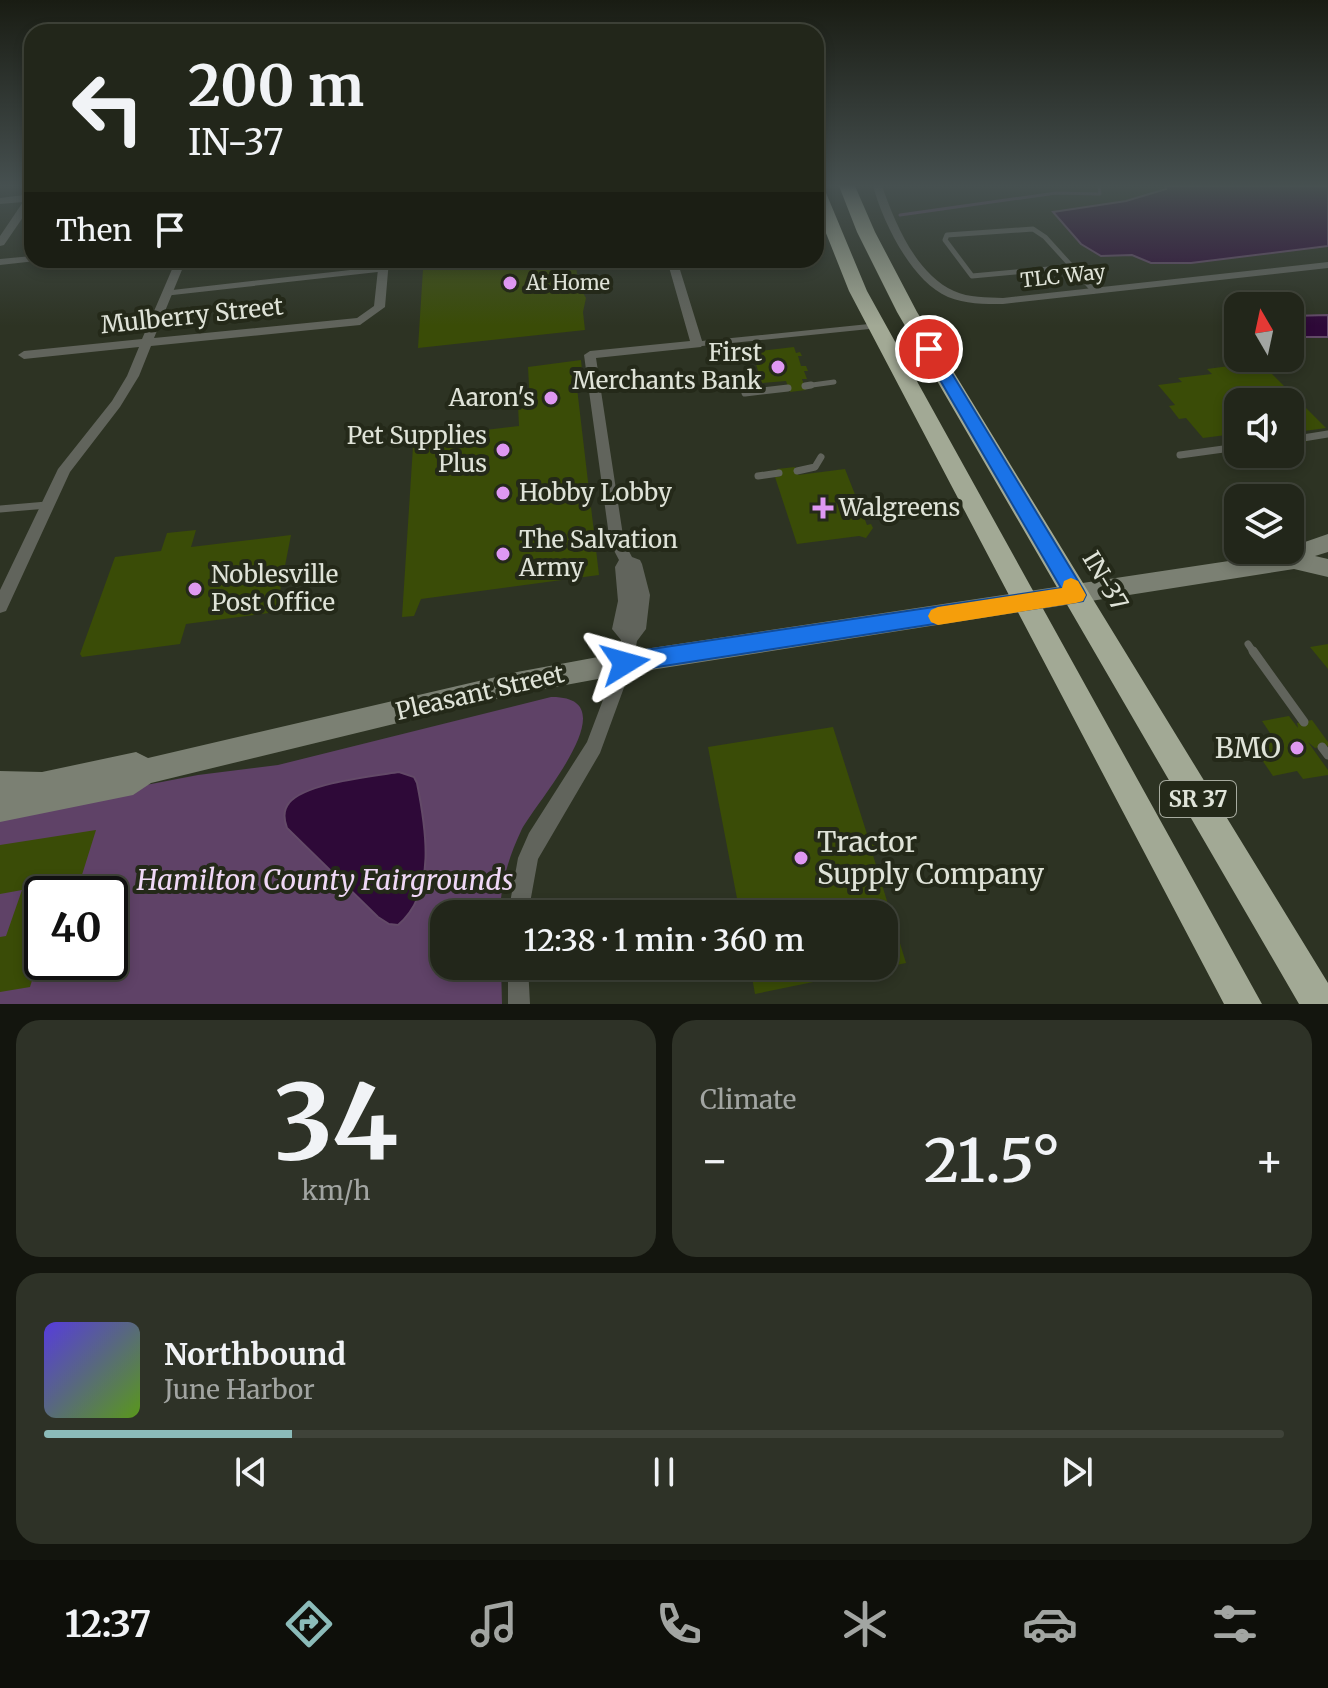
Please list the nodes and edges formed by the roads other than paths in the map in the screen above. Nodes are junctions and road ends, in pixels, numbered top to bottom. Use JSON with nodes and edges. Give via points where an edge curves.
{"nodes":[{"id":1,"x":833,"y":233,"type":"edge"},
{"id":2,"x":866,"y":233,"type":"edge"},
{"id":3,"x":899,"y":233,"type":"edge"},
{"id":4,"x":978,"y":233,"type":"edge"},
{"id":5,"x":1039,"y":233,"type":"edge"},
{"id":6,"x":24,"y":260,"type":"edge"},
{"id":7,"x":0,"y":262,"type":"edge"},
{"id":8,"x":1328,"y":265,"type":"edge"},
{"id":9,"x":1071,"y":267,"type":"junction"},
{"id":10,"x":178,"y":268,"type":"edge"},
{"id":11,"x":353,"y":268,"type":"edge"},
{"id":12,"x":383,"y":268,"type":"edge"},
{"id":13,"x":674,"y":268,"type":"edge"},
{"id":14,"x":1094,"y":291,"type":"junction"},
{"id":15,"x":168,"y":293,"type":"junction"},
{"id":16,"x":876,"y":326,"type":"junction"},
{"id":17,"x":147,"y":343,"type":"junction"},
{"id":18,"x":697,"y":344,"type":"junction"},
{"id":19,"x":24,"y":355,"type":"dead end"},
{"id":20,"x":834,"y":382,"type":"dead end"},
{"id":21,"x":805,"y":386,"type":"dead end"},
{"id":22,"x":788,"y":388,"type":"dead end"},
{"id":23,"x":745,"y":393,"type":"dead end"},
{"id":24,"x":1328,"y":434,"type":"edge"},
{"id":25,"x":1304,"y":438,"type":"edge"},
{"id":26,"x":1224,"y":449,"type":"edge"},
{"id":27,"x":1180,"y":455,"type":"dead end"},
{"id":28,"x":821,"y":457,"type":"dead end"},
{"id":29,"x":797,"y":471,"type":"dead end"},
{"id":30,"x":779,"y":473,"type":"dead end"},
{"id":31,"x":758,"y":476,"type":"dead end"},
{"id":32,"x":47,"y":505,"type":"junction"},
{"id":33,"x":0,"y":509,"type":"edge"},
{"id":34,"x":1328,"y":543,"type":"edge"},
{"id":35,"x":1304,"y":553,"type":"edge"},
{"id":36,"x":1304,"y":562,"type":"edge"},
{"id":37,"x":1269,"y":564,"type":"edge"},
{"id":38,"x":1328,"y":568,"type":"edge"},
{"id":39,"x":1076,"y":595,"type":"junction"},
{"id":40,"x":1026,"y":603,"type":"junction"},
{"id":41,"x":0,"y":606,"type":"edge"},
{"id":42,"x":1248,"y":644,"type":"dead end"},
{"id":43,"x":625,"y":663,"type":"junction"},
{"id":44,"x":1304,"y":722,"type":"dead end"},
{"id":45,"x":144,"y":772,"type":"junction"},
{"id":46,"x":0,"y":784,"type":"edge"},
{"id":47,"x":0,"y":809,"type":"edge"},
{"id":48,"x":520,"y":900,"type":"edge"},
{"id":49,"x":518,"y":980,"type":"edge"},
{"id":50,"x":519,"y":1004,"type":"edge"},
{"id":51,"x":1244,"y":1004,"type":"edge"},
{"id":52,"x":1320,"y":1004,"type":"edge"}],
"edges":[{"from":1,"to":16,"type":"highway","number":"SR 37"},
{"from":2,"to":39,"type":"highway","name":"IN-37","number":"SR 37","via":[[907,312]]},
{"from":3,"to":14,"type":"street","name":"TLC Way","via":[[928,280],[945,293],[985,302]]},
{"from":4,"to":9,"type":"lane","via":[[947,235],[945,240],[972,276]]},
{"from":5,"to":9,"type":"lane"},
{"from":6,"to":7,"type":"street"},
{"from":8,"to":14,"type":"street","name":"TLC Way"},
{"from":9,"to":14,"type":"lane"},
{"from":10,"to":15,"type":"street"},
{"from":11,"to":15,"type":"lane"},
{"from":12,"to":17,"type":"street","name":"Mulberry Street","via":[[379,307],[364,320]]},
{"from":13,"to":18,"type":"street"},
{"from":15,"to":17,"type":"street"},
{"from":16,"to":18,"type":"lane"},
{"from":16,"to":40,"type":"highway","number":"SR 37"},
{"from":17,"to":19,"type":"street","name":"Mulberry Street"},
{"from":17,"to":32,"type":"street","via":[[123,394],[78,449]]},
{"from":18,"to":43,"type":"street","via":[[590,355],[617,543],[627,561],[635,564],[642,595],[638,629],[629,638]]},
{"from":20,"to":21,"type":"lane"},
{"from":22,"to":23,"type":"lane"},
{"from":24,"to":25,"type":"lane"},
{"from":26,"to":27,"type":"lane"},
{"from":28,"to":29,"type":"lane","via":[[815,467]]},
{"from":30,"to":31,"type":"lane"},
{"from":32,"to":33,"type":"lane"},
{"from":32,"to":41,"type":"street"},
{"from":34,"to":35,"type":"street","name":"Pleasant Street"},
{"from":36,"to":38,"type":"street","name":"Pleasant Street"},
{"from":37,"to":39,"type":"street","name":"Pleasant Street"},
{"from":39,"to":40,"type":"street","name":"Pleasant Street"},
{"from":39,"to":52,"type":"highway","name":"IN-37","number":"SR 37"},
{"from":40,"to":43,"type":"street","name":"Pleasant Street"},
{"from":40,"to":51,"type":"highway","number":"SR 37"},
{"from":42,"to":44,"type":"lane"},
{"from":43,"to":45,"type":"street","name":"Pleasant Street","via":[[517,683]]},
{"from":43,"to":48,"type":"street","via":[[594,747],[536,840]]},
{"from":45,"to":46,"type":"street","name":"Pleasant Street","via":[[136,765],[42,785]]},
{"from":45,"to":47,"type":"street","name":"Pleasant Street","via":[[133,782]]},
{"from":49,"to":50,"type":"street"}]}
